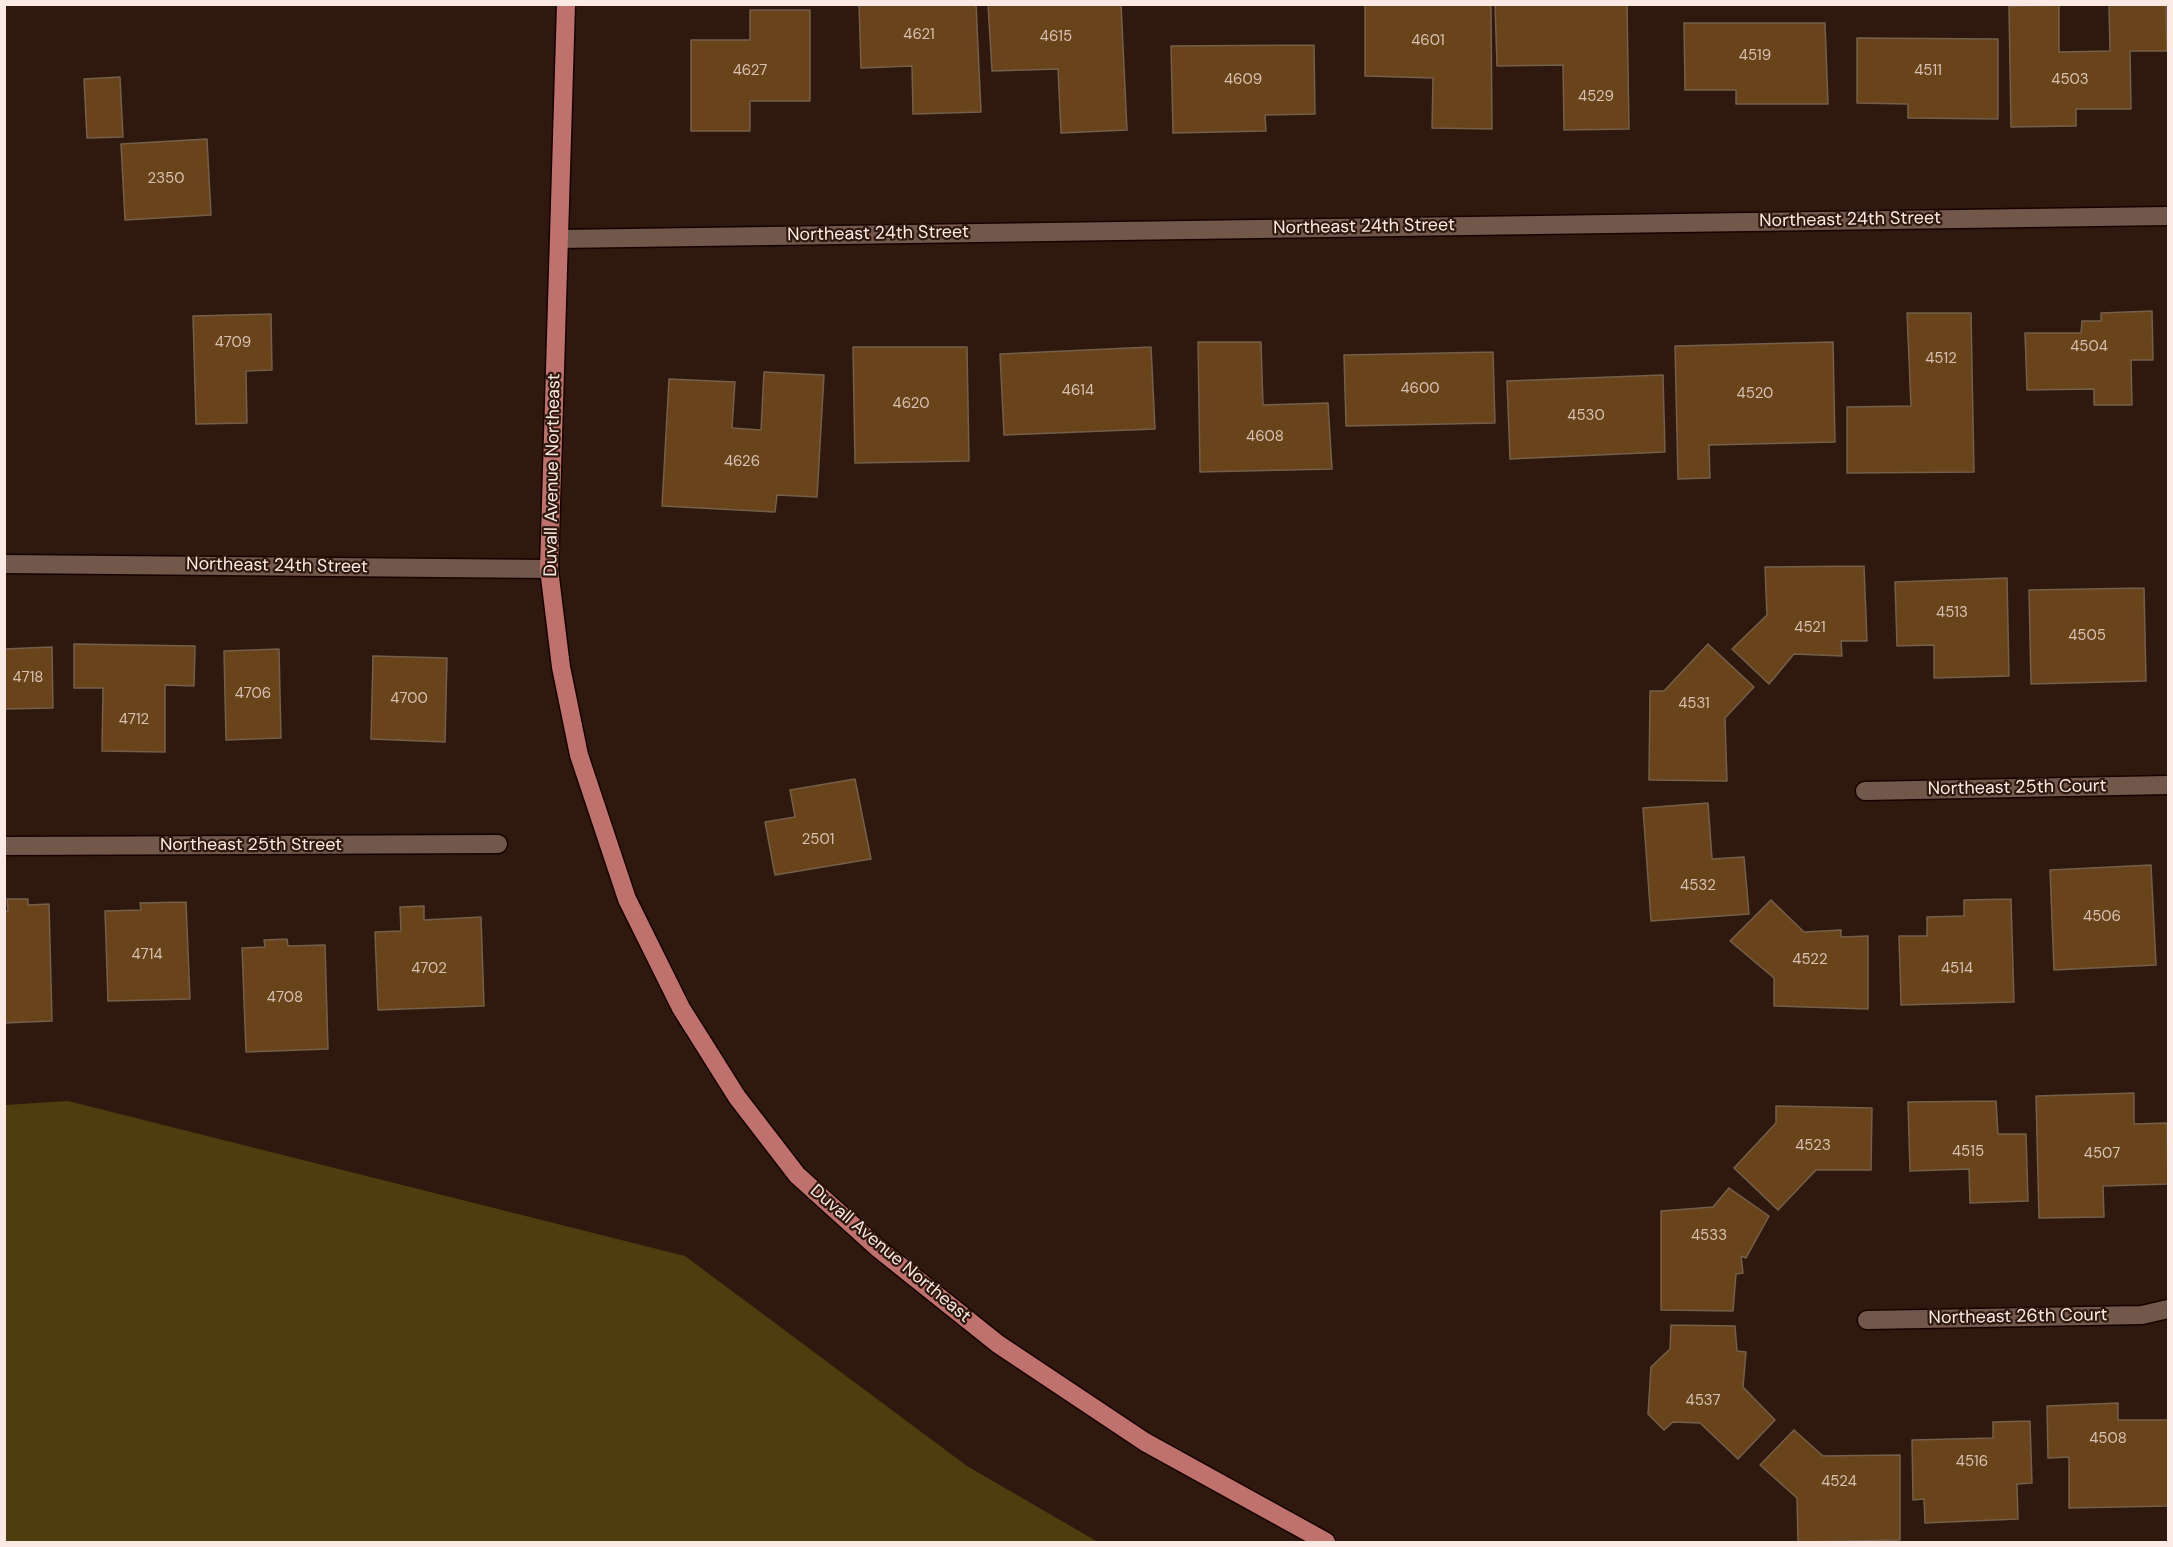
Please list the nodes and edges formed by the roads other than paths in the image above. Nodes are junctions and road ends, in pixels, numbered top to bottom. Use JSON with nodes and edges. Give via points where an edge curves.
{"nodes":[{"id":1,"x":566,"y":4,"type":"edge"},
{"id":2,"x":2169,"y":216,"type":"edge"},
{"id":3,"x":559,"y":239,"type":"junction"},
{"id":4,"x":4,"y":564,"type":"edge"},
{"id":5,"x":549,"y":569,"type":"junction"},
{"id":6,"x":2169,"y":785,"type":"edge"},
{"id":7,"x":1865,"y":791,"type":"dead end"},
{"id":8,"x":498,"y":844,"type":"dead end"},
{"id":9,"x":4,"y":846,"type":"edge"},
{"id":10,"x":2169,"y":1309,"type":"edge"},
{"id":11,"x":1867,"y":1320,"type":"dead end"},
{"id":12,"x":1326,"y":1542,"type":"edge"}],
"edges":[{"from":1,"to":3,"type":"main road","name":"Duvall Avenue Northeast"},
{"from":2,"to":3,"type":"street","name":"Northeast 24th Street"},
{"from":3,"to":5,"type":"main road","name":"Duvall Avenue Northeast"},
{"from":4,"to":5,"type":"street","name":"Northeast 24th Street"},
{"from":5,"to":12,"type":"main road","name":"Duvall Avenue Northeast","via":[[561,667],[579,755],[627,899],[681,1008],[737,1097],[798,1175],[879,1250],[998,1344],[1144,1442]]},
{"from":6,"to":7,"type":"street","name":"Northeast 25th Court"},
{"from":8,"to":9,"type":"street","name":"Northeast 25th Street"},
{"from":10,"to":11,"type":"street","name":"Northeast 26th Court","via":[[2142,1315]]}]}
